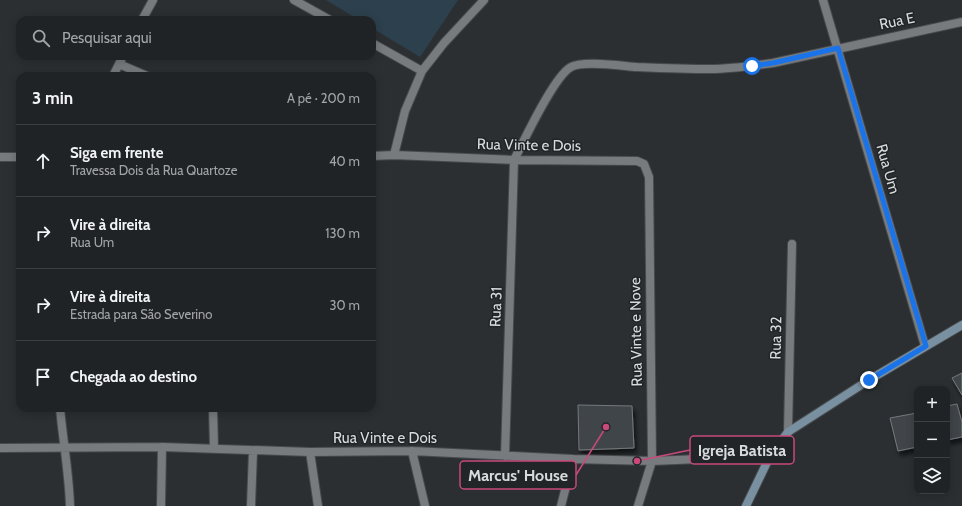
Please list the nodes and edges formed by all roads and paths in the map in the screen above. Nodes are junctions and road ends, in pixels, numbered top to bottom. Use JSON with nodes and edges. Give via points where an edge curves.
{"nodes":[{"id":1,"x":153,"y":0,"type":"edge"},
{"id":2,"x":294,"y":0,"type":"edge"},
{"id":3,"x":484,"y":0,"type":"edge"},
{"id":4,"x":822,"y":0,"type":"edge"},
{"id":5,"x":144,"y":16,"type":"edge"},
{"id":6,"x":323,"y":16,"type":"edge"},
{"id":7,"x":962,"y":22,"type":"edge"},
{"id":8,"x":376,"y":45,"type":"edge"},
{"id":9,"x":838,"y":48,"type":"junction"},
{"id":10,"x":121,"y":60,"type":"edge"},
{"id":11,"x":119,"y":64,"type":"junction"},
{"id":12,"x":422,"y":71,"type":"junction"},
{"id":13,"x":115,"y":72,"type":"edge"},
{"id":14,"x":138,"y":72,"type":"edge"},
{"id":15,"x":394,"y":155,"type":"junction"},
{"id":16,"x":376,"y":156,"type":"edge"},
{"id":17,"x":0,"y":157,"type":"edge"},
{"id":18,"x":16,"y":157,"type":"edge"},
{"id":19,"x":514,"y":160,"type":"junction"},
{"id":20,"x":637,"y":161,"type":"joint"},
{"id":21,"x":792,"y":244,"type":"dead end"},
{"id":22,"x":962,"y":325,"type":"edge"},
{"id":23,"x":926,"y":346,"type":"junction"},
{"id":24,"x":60,"y":412,"type":"edge"},
{"id":25,"x":213,"y":412,"type":"edge"},
{"id":26,"x":788,"y":432,"type":"junction"},
{"id":27,"x":64,"y":447,"type":"junction"},
{"id":28,"x":162,"y":447,"type":"junction"},
{"id":29,"x":0,"y":448,"type":"edge"},
{"id":30,"x":214,"y":448,"type":"junction"},
{"id":31,"x":253,"y":451,"type":"junction"},
{"id":32,"x":412,"y":451,"type":"junction"},
{"id":33,"x":310,"y":452,"type":"junction"},
{"id":34,"x":505,"y":456,"type":"junction"},
{"id":35,"x":770,"y":456,"type":"junction"},
{"id":36,"x":573,"y":459,"type":"junction"},
{"id":37,"x":652,"y":461,"type":"junction"},
{"id":38,"x":70,"y":506,"type":"edge"},
{"id":39,"x":161,"y":506,"type":"edge"},
{"id":40,"x":251,"y":506,"type":"edge"},
{"id":41,"x":318,"y":506,"type":"edge"},
{"id":42,"x":425,"y":506,"type":"edge"},
{"id":43,"x":561,"y":506,"type":"edge"},
{"id":44,"x":638,"y":506,"type":"edge"},
{"id":45,"x":746,"y":506,"type":"edge"}],
"edges":[{"from":1,"to":5,"type":"street"},
{"from":2,"to":6,"type":"street"},
{"from":3,"to":12,"type":"street"},
{"from":4,"to":9,"type":"street","name":"Rua Um"},
{"from":7,"to":9,"type":"street","name":"Rua E"},
{"from":8,"to":12,"type":"street"},
{"from":9,"to":19,"type":"street","name":"Rua E","via":[[741,68],[673,69],[585,64],[570,67],[558,80]]},
{"from":9,"to":23,"type":"street","name":"Rua Um"},
{"from":10,"to":11,"type":"street"},
{"from":11,"to":13,"type":"street"},
{"from":11,"to":14,"type":"street"},
{"from":12,"to":15,"type":"street","via":[[405,111]]},
{"from":15,"to":16,"type":"street","name":"Rua Vinte e Dois"},
{"from":15,"to":19,"type":"street","name":"Rua Vinte e Dois"},
{"from":17,"to":18,"type":"street"},
{"from":19,"to":20,"type":"street","name":"Rua Vinte e Dois"},
{"from":19,"to":34,"type":"street","name":"Rua 31"},
{"from":20,"to":37,"type":"street","name":"Rua Vinte e Nove","via":[[644,164],[648,177]]},
{"from":21,"to":26,"type":"street","name":"Rua 32"},
{"from":22,"to":23,"type":"street"},
{"from":23,"to":26,"type":"street"},
{"from":24,"to":27,"type":"street"},
{"from":25,"to":30,"type":"street"},
{"from":26,"to":35,"type":"street"},
{"from":27,"to":28,"type":"street","name":"Rua Vinte e Dois"},
{"from":27,"to":29,"type":"street","name":"Rua Vinte e Dois"},
{"from":27,"to":38,"type":"street"},
{"from":28,"to":30,"type":"street","name":"Rua Vinte e Dois"},
{"from":28,"to":39,"type":"street"},
{"from":30,"to":31,"type":"street","name":"Rua Vinte e Dois"},
{"from":31,"to":33,"type":"street","name":"Rua Vinte e Dois"},
{"from":31,"to":40,"type":"street"},
{"from":32,"to":33,"type":"street","name":"Rua Vinte e Dois"},
{"from":32,"to":34,"type":"street","name":"Rua Vinte e Dois"},
{"from":32,"to":42,"type":"street"},
{"from":33,"to":41,"type":"street"},
{"from":34,"to":36,"type":"street","name":"Rua Vinte e Dois"},
{"from":35,"to":37,"type":"street","name":"Rua Vinte e Dois"},
{"from":35,"to":45,"type":"street"},
{"from":36,"to":37,"type":"street","name":"Rua Vinte e Dois"},
{"from":36,"to":43,"type":"street"},
{"from":37,"to":44,"type":"street","name":"Rua Vinte e Nove"}]}
